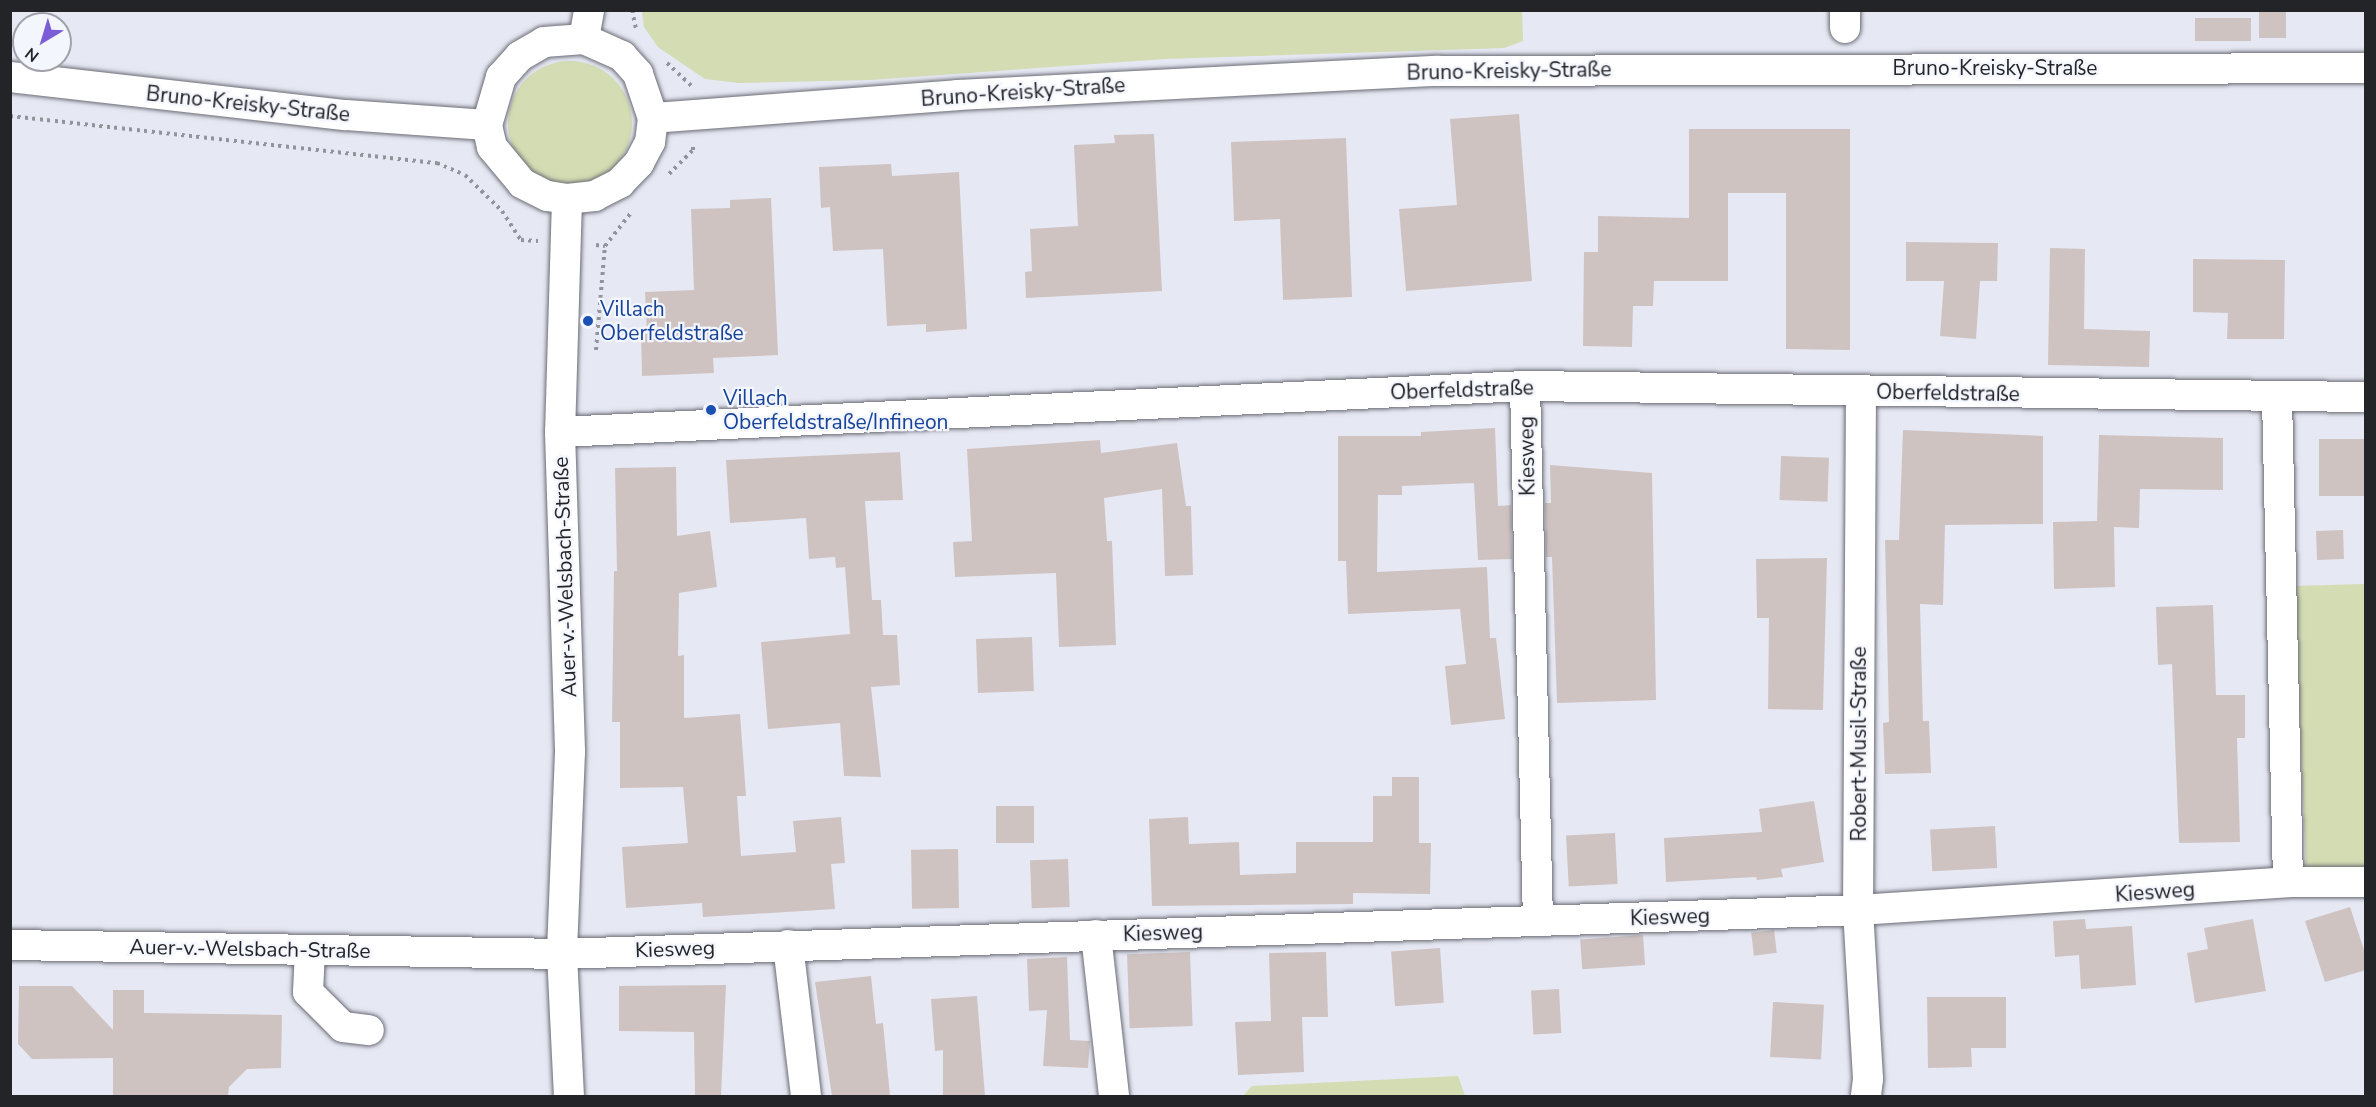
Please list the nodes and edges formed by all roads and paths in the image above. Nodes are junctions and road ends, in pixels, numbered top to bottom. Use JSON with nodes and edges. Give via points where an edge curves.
{"nodes":[{"id":1,"x":586,"y":25,"type":"edge"},
{"id":2,"x":2366,"y":68,"type":"edge"},
{"id":3,"x":10,"y":77,"type":"edge"},
{"id":4,"x":10,"y":116,"type":"edge"},
{"id":5,"x":653,"y":118,"type":"junction"},
{"id":6,"x":487,"y":125,"type":"junction"},
{"id":7,"x":567,"y":200,"type":"junction"},
{"id":8,"x":532,"y":241,"type":"dead end"},
{"id":9,"x":604,"y":246,"type":"dead end"},
{"id":10,"x":595,"y":352,"type":"dead end"},
{"id":11,"x":1525,"y":386,"type":"junction"},
{"id":12,"x":1862,"y":392,"type":"junction"},
{"id":13,"x":2366,"y":397,"type":"edge"},
{"id":14,"x":2277,"y":398,"type":"junction"},
{"id":15,"x":560,"y":432,"type":"junction"},
{"id":16,"x":2288,"y":882,"type":"junction"},
{"id":17,"x":2366,"y":882,"type":"edge"},
{"id":18,"x":1858,"y":910,"type":"junction"},
{"id":19,"x":1538,"y":921,"type":"junction"},
{"id":20,"x":1096,"y":935,"type":"junction"},
{"id":21,"x":10,"y":945,"type":"edge"},
{"id":22,"x":788,"y":945,"type":"junction"},
{"id":23,"x":309,"y":950,"type":"junction"},
{"id":24,"x":562,"y":954,"type":"junction"},
{"id":25,"x":369,"y":1030,"type":"dead end"},
{"id":26,"x":569,"y":1096,"type":"edge"},
{"id":27,"x":806,"y":1096,"type":"edge"},
{"id":28,"x":1113,"y":1096,"type":"edge"},
{"id":29,"x":1866,"y":1096,"type":"edge"}],
"edges":[{"from":1,"to":5,"type":"street","via":[[638,74]]},
{"from":1,"to":6,"type":"street","via":[[520,56],[501,77]]},
{"from":2,"to":5,"type":"street","name":"Bruno-Kreisky-Straße","via":[[1436,71],[970,94]]},
{"from":3,"to":6,"type":"street","name":"Bruno-Kreisky-Straße","via":[[346,115]]},
{"from":4,"to":8,"type":"path","via":[[437,163],[465,175],[502,211],[521,240]]},
{"from":5,"to":7,"type":"street","via":[[650,142],[639,163],[620,183],[594,196]]},
{"from":6,"to":7,"type":"street","via":[[492,147],[522,183],[547,196]]},
{"from":7,"to":15,"type":"street","name":"Auer-v.-Welsbach-Straße"},
{"from":9,"to":10,"type":"path"},
{"from":11,"to":12,"type":"street","name":"Oberfeldstraße"},
{"from":11,"to":15,"type":"street","name":"Oberfeldstraße"},
{"from":11,"to":19,"type":"street","name":"Kiesweg"},
{"from":12,"to":14,"type":"street","name":"Oberfeldstraße"},
{"from":12,"to":18,"type":"street","name":"Robert-Musil-Straße"},
{"from":13,"to":14,"type":"street","name":"Oberfeldstraße"},
{"from":14,"to":16,"type":"street"},
{"from":15,"to":24,"type":"street","name":"Auer-v.-Welsbach-Straße","via":[[570,752]]},
{"from":16,"to":17,"type":"street","name":"Kiesweg"},
{"from":16,"to":18,"type":"street","name":"Kiesweg"},
{"from":18,"to":19,"type":"street","name":"Kiesweg"},
{"from":18,"to":29,"type":"street","name":"Robert-Musil-Straße"},
{"from":19,"to":20,"type":"street","name":"Kiesweg"},
{"from":20,"to":22,"type":"street","name":"Kiesweg"},
{"from":20,"to":28,"type":"street"},
{"from":21,"to":23,"type":"street","name":"Auer-v.-Welsbach-Straße"},
{"from":22,"to":24,"type":"street","name":"Kiesweg"},
{"from":22,"to":27,"type":"street"},
{"from":23,"to":24,"type":"street","name":"Auer-v.-Welsbach-Straße"},
{"from":23,"to":25,"type":"street","via":[[308,992],[343,1027]]},
{"from":24,"to":26,"type":"street","name":"Auer-v.-Welsbach-Straße"}]}
